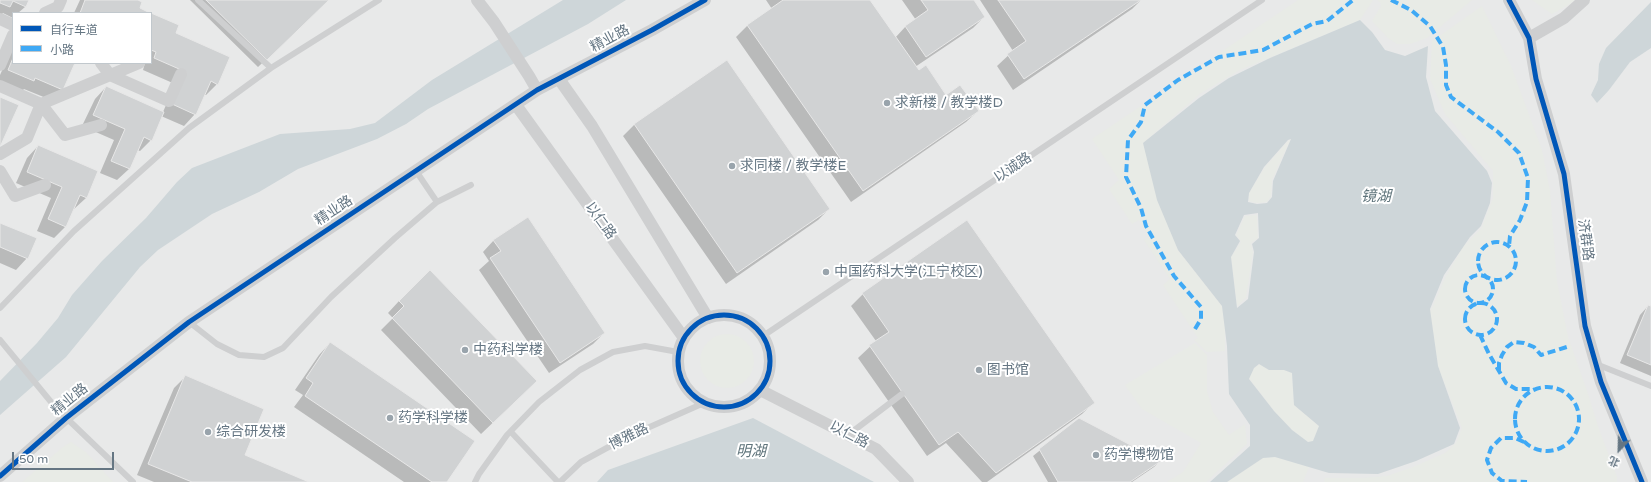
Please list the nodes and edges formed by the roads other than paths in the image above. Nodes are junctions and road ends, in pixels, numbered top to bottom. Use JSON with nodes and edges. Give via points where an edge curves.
{"nodes":[{"id":1,"x":198,"y":0,"type":"edge"},
{"id":2,"x":378,"y":0,"type":"edge"},
{"id":3,"x":477,"y":0,"type":"edge"},
{"id":4,"x":705,"y":0,"type":"edge"},
{"id":5,"x":1262,"y":0,"type":"edge"},
{"id":6,"x":1508,"y":0,"type":"edge"},
{"id":7,"x":1584,"y":0,"type":"edge"},
{"id":8,"x":61,"y":7,"type":"edge"},
{"id":9,"x":48,"y":12,"type":"edge"},
{"id":10,"x":0,"y":19,"type":"edge"},
{"id":11,"x":12,"y":25,"type":"edge"},
{"id":12,"x":12,"y":37,"type":"edge"},
{"id":13,"x":1529,"y":38,"type":"junction"},
{"id":14,"x":102,"y":64,"type":"edge"},
{"id":15,"x":137,"y":64,"type":"edge"},
{"id":16,"x":0,"y":65,"type":"edge"},
{"id":17,"x":271,"y":68,"type":"junction"},
{"id":18,"x":181,"y":74,"type":"dead end"},
{"id":19,"x":110,"y":75,"type":"junction"},
{"id":20,"x":559,"y":79,"type":"junction"},
{"id":21,"x":0,"y":86,"type":"edge"},
{"id":22,"x":537,"y":90,"type":"junction"},
{"id":23,"x":41,"y":104,"type":"junction"},
{"id":24,"x":516,"y":105,"type":"junction"},
{"id":25,"x":101,"y":125,"type":"dead end"},
{"id":26,"x":0,"y":154,"type":"edge"},
{"id":27,"x":0,"y":171,"type":"edge"},
{"id":28,"x":416,"y":171,"type":"junction"},
{"id":29,"x":45,"y":185,"type":"dead end"},
{"id":30,"x":471,"y":185,"type":"dead end"},
{"id":31,"x":437,"y":202,"type":"junction"},
{"id":32,"x":1,"y":303,"type":"edge"},
{"id":33,"x":708,"y":318,"type":"junction"},
{"id":34,"x":189,"y":322,"type":"junction"},
{"id":35,"x":763,"y":336,"type":"junction"},
{"id":36,"x":684,"y":338,"type":"junction"},
{"id":37,"x":0,"y":340,"type":"edge"},
{"id":38,"x":678,"y":352,"type":"junction"},
{"id":39,"x":1596,"y":364,"type":"junction"},
{"id":40,"x":1651,"y":386,"type":"edge"},
{"id":41,"x":760,"y":390,"type":"junction"},
{"id":42,"x":902,"y":394,"type":"dead end"},
{"id":43,"x":704,"y":403,"type":"junction"},
{"id":44,"x":66,"y":418,"type":"junction"},
{"id":45,"x":511,"y":432,"type":"junction"},
{"id":46,"x":848,"y":435,"type":"junction"},
{"id":47,"x":0,"y":476,"type":"edge"},
{"id":48,"x":133,"y":482,"type":"edge"},
{"id":49,"x":475,"y":482,"type":"edge"},
{"id":50,"x":559,"y":482,"type":"edge"},
{"id":51,"x":908,"y":482,"type":"edge"},
{"id":52,"x":1642,"y":482,"type":"edge"}],
"edges":[{"from":1,"to":17,"type":"lane"},
{"from":2,"to":17,"type":"lane"},
{"from":3,"to":22,"type":"street"},
{"from":4,"to":20,"type":"street","name":"精业路"},
{"from":5,"to":35,"type":"lane","name":"以诚路"},
{"from":6,"to":13,"type":"street","name":"济群路"},
{"from":7,"to":13,"type":"street","via":[[1564,18]]},
{"from":8,"to":9,"type":"street"},
{"from":10,"to":11,"type":"street"},
{"from":12,"to":16,"type":"street"},
{"from":13,"to":39,"type":"street","name":"济群路","via":[[1536,79],[1564,174],[1585,326]]},
{"from":14,"to":19,"type":"street"},
{"from":15,"to":19,"type":"street"},
{"from":17,"to":32,"type":"lane","via":[[189,128],[74,231]]},
{"from":18,"to":19,"type":"street","via":[[169,101]]},
{"from":19,"to":23,"type":"street"},
{"from":20,"to":22,"type":"street","name":"精业路"},
{"from":20,"to":33,"type":"street","via":[[592,126]]},
{"from":21,"to":23,"type":"street"},
{"from":22,"to":24,"type":"street","name":"精业路"},
{"from":23,"to":25,"type":"street","via":[[65,135]]},
{"from":23,"to":26,"type":"street","via":[[27,138]]},
{"from":24,"to":28,"type":"street","name":"精业路"},
{"from":24,"to":36,"type":"street","name":"以仁路"},
{"from":27,"to":29,"type":"street","via":[[15,196]]},
{"from":28,"to":31,"type":"lane"},
{"from":28,"to":34,"type":"street","name":"精业路"},
{"from":30,"to":31,"type":"lane"},
{"from":31,"to":34,"type":"lane","via":[[336,292],[283,348],[277,351],[264,357],[239,355],[217,344]]},
{"from":33,"to":35,"type":"street","via":[[723,315],[738,317],[752,325]]},
{"from":33,"to":36,"type":"street","via":[[694,326]]},
{"from":34,"to":44,"type":"street","name":"精业路"},
{"from":35,"to":41,"type":"street","via":[[770,363],[767,378]]},
{"from":36,"to":38,"type":"street"},
{"from":37,"to":44,"type":"lane"},
{"from":38,"to":43,"type":"street","via":[[682,382]]},
{"from":38,"to":45,"type":"lane","via":[[645,346],[613,352],[580,370],[539,402]]},
{"from":39,"to":40,"type":"lane"},
{"from":39,"to":52,"type":"street","name":"济群路"},
{"from":41,"to":43,"type":"street","via":[[748,400],[734,406],[719,407]]},
{"from":41,"to":46,"type":"street","name":"以仁路"},
{"from":42,"to":46,"type":"lane"},
{"from":43,"to":50,"type":"lane","name":"博雅路","via":[[627,437],[581,462]]},
{"from":44,"to":47,"type":"street","name":"精业路"},
{"from":44,"to":48,"type":"lane"},
{"from":45,"to":49,"type":"lane"},
{"from":45,"to":50,"type":"lane"},
{"from":46,"to":51,"type":"street","name":"以仁路","via":[[876,449]]}]}
